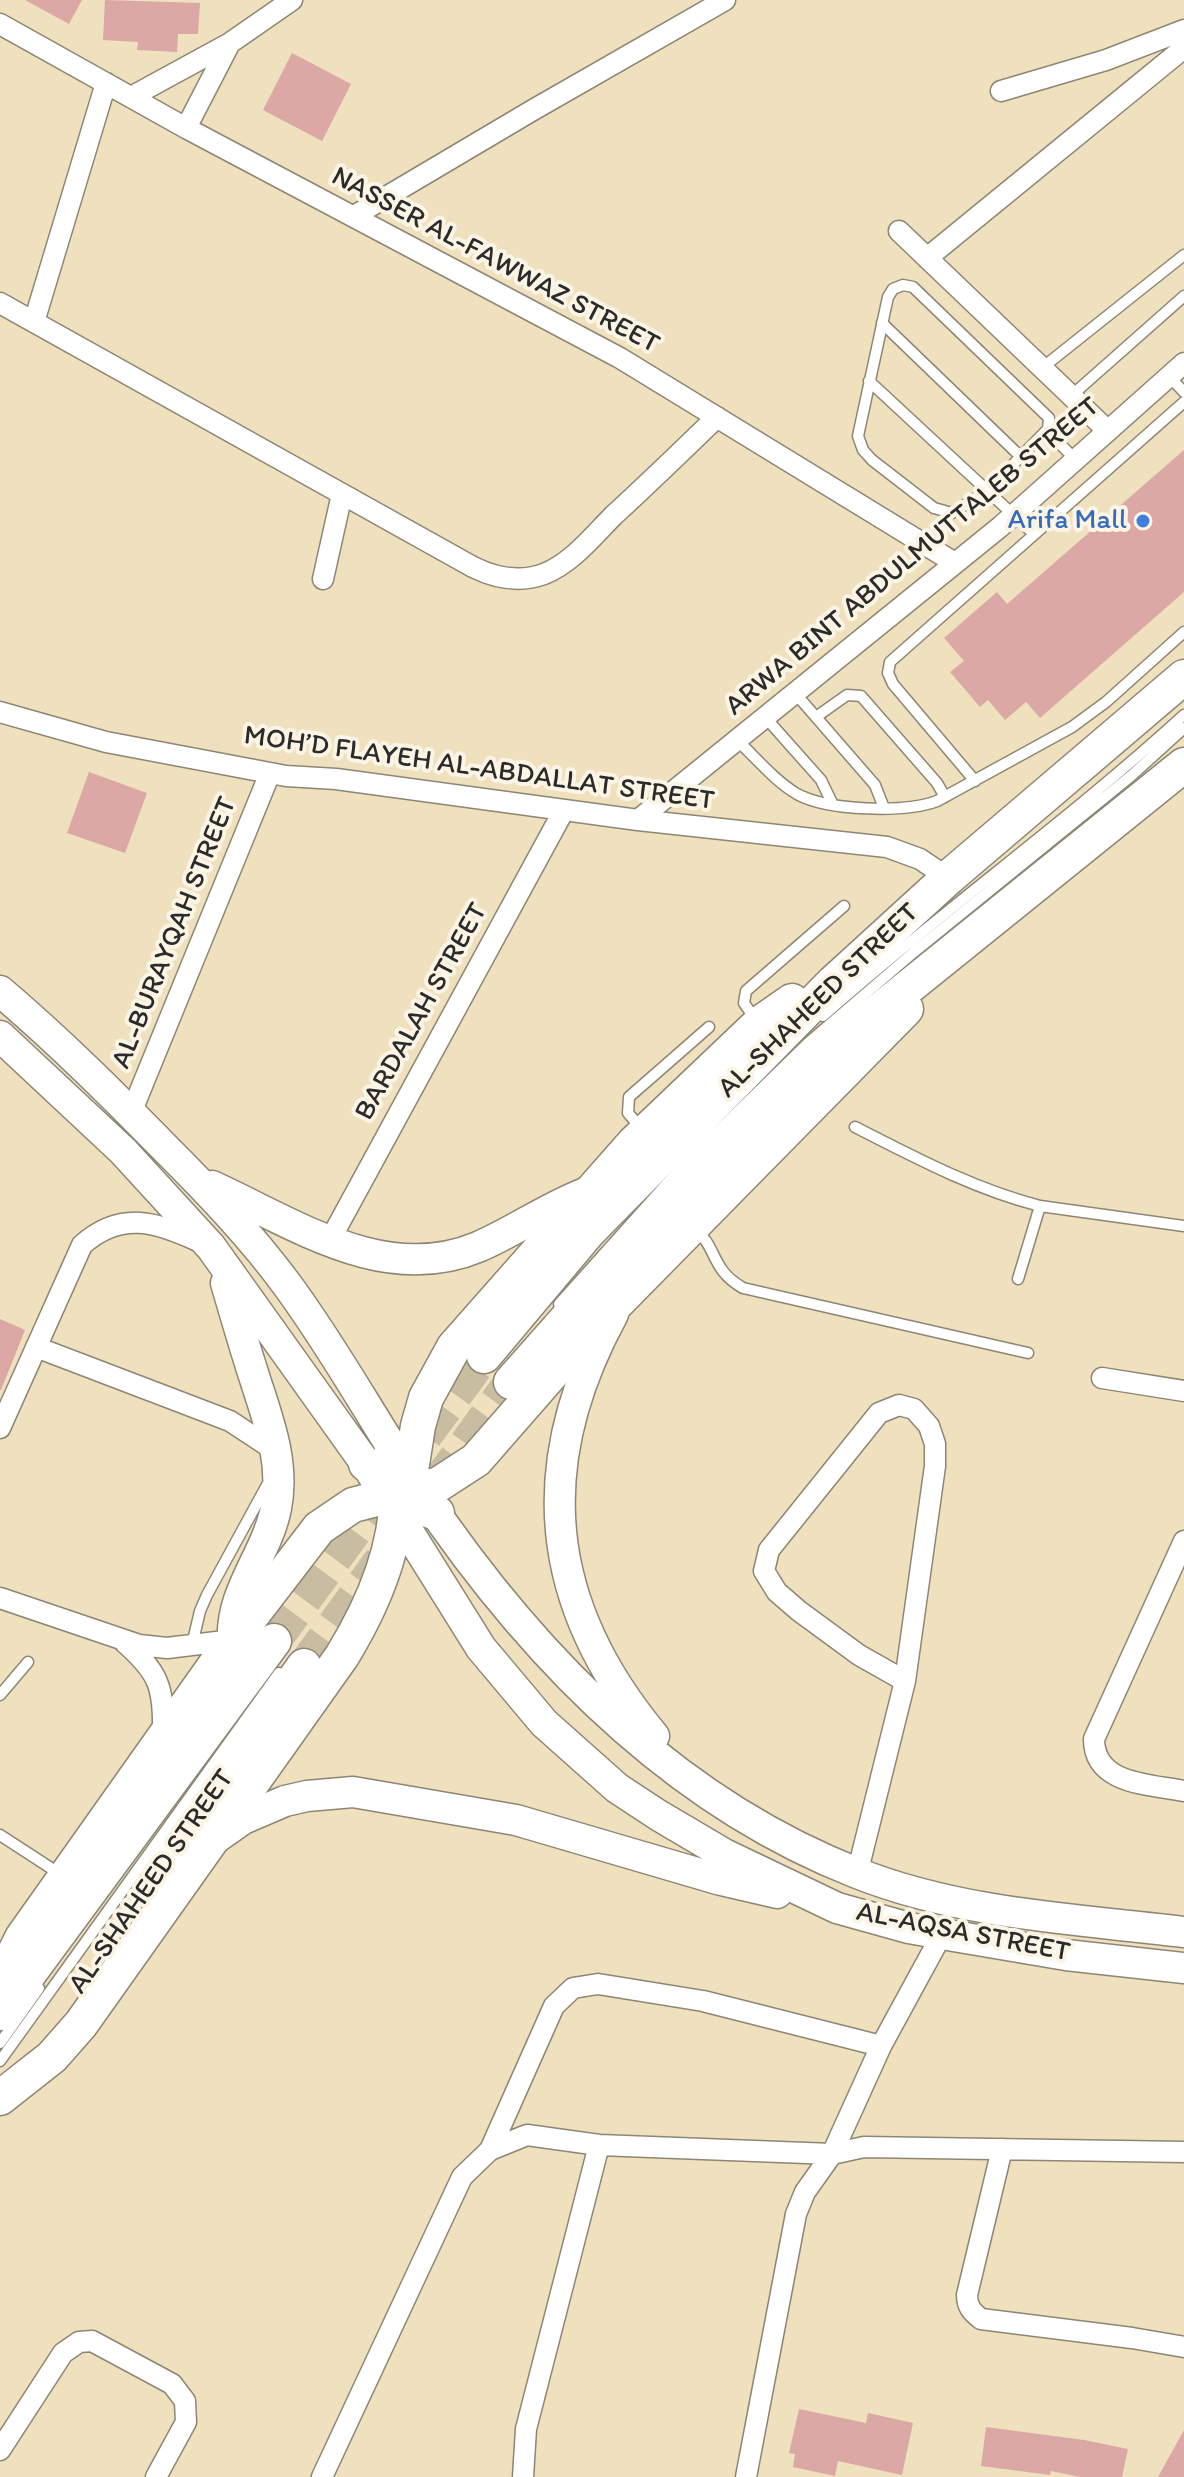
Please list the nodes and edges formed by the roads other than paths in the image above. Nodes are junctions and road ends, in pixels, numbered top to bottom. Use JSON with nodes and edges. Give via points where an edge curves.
{"nodes":[{"id":1,"x":292,"y":0,"type":"edge"},
{"id":2,"x":725,"y":0,"type":"edge"},
{"id":3,"x":0,"y":24,"type":"edge"},
{"id":4,"x":1183,"y":36,"type":"edge"},
{"id":5,"x":230,"y":43,"type":"junction"},
{"id":6,"x":106,"y":83,"type":"junction"},
{"id":7,"x":1001,"y":91,"type":"dead end"},
{"id":8,"x":131,"y":97,"type":"junction"},
{"id":9,"x":186,"y":128,"type":"junction"},
{"id":10,"x":354,"y":216,"type":"junction"},
{"id":11,"x":899,"y":231,"type":"dead end"},
{"id":12,"x":1184,"y":255,"type":"edge"},
{"id":13,"x":927,"y":258,"type":"junction"},
{"id":14,"x":1184,"y":296,"type":"edge"},
{"id":15,"x":0,"y":303,"type":"edge"},
{"id":16,"x":34,"y":322,"type":"junction"},
{"id":17,"x":882,"y":323,"type":"junction"},
{"id":18,"x":1042,"y":368,"type":"junction"},
{"id":19,"x":1177,"y":370,"type":"edge"},
{"id":20,"x":869,"y":381,"type":"junction"},
{"id":21,"x":1184,"y":392,"type":"edge"},
{"id":22,"x":1071,"y":396,"type":"junction"},
{"id":23,"x":1184,"y":402,"type":"edge"},
{"id":24,"x":717,"y":417,"type":"junction"},
{"id":25,"x":1048,"y":429,"type":"junction"},
{"id":26,"x":1108,"y":431,"type":"junction"},
{"id":27,"x":1020,"y":456,"type":"junction"},
{"id":28,"x":1076,"y":460,"type":"junction"},
{"id":29,"x":987,"y":491,"type":"junction"},
{"id":30,"x":342,"y":494,"type":"junction"},
{"id":31,"x":1013,"y":516,"type":"junction"},
{"id":32,"x":1034,"y":534,"type":"junction"},
{"id":33,"x":955,"y":563,"type":"junction"},
{"id":34,"x":323,"y":579,"type":"dead end"},
{"id":35,"x":1184,"y":632,"type":"edge"},
{"id":36,"x":1184,"y":677,"type":"edge"},
{"id":37,"x":795,"y":693,"type":"junction"},
{"id":38,"x":0,"y":712,"type":"edge"},
{"id":39,"x":1184,"y":715,"type":"edge"},
{"id":40,"x":765,"y":717,"type":"junction"},
{"id":41,"x":816,"y":717,"type":"junction"},
{"id":42,"x":1100,"y":728,"type":"junction"},
{"id":43,"x":1184,"y":728,"type":"edge"},
{"id":44,"x":737,"y":740,"type":"junction"},
{"id":45,"x":1184,"y":765,"type":"edge"},
{"id":46,"x":270,"y":773,"type":"junction"},
{"id":47,"x":975,"y":781,"type":"junction"},
{"id":48,"x":945,"y":797,"type":"junction"},
{"id":49,"x":833,"y":805,"type":"junction"},
{"id":50,"x":884,"y":808,"type":"junction"},
{"id":51,"x":564,"y":810,"type":"junction"},
{"id":52,"x":638,"y":820,"type":"junction"},
{"id":53,"x":948,"y":878,"type":"junction"},
{"id":54,"x":844,"y":906,"type":"dead end"},
{"id":55,"x":953,"y":949,"type":"junction"},
{"id":56,"x":833,"y":983,"type":"junction"},
{"id":57,"x":0,"y":991,"type":"edge"},
{"id":58,"x":759,"y":1024,"type":"junction"},
{"id":59,"x":709,"y":1027,"type":"dead end"},
{"id":60,"x":0,"y":1036,"type":"edge"},
{"id":61,"x":131,"y":1113,"type":"junction"},
{"id":62,"x":855,"y":1127,"type":"dead end"},
{"id":63,"x":645,"y":1132,"type":"junction"},
{"id":64,"x":195,"y":1178,"type":"junction"},
{"id":65,"x":588,"y":1192,"type":"junction"},
{"id":66,"x":1040,"y":1206,"type":"junction"},
{"id":67,"x":629,"y":1208,"type":"dead end"},
{"id":68,"x":1184,"y":1226,"type":"edge"},
{"id":69,"x":691,"y":1227,"type":"junction"},
{"id":70,"x":608,"y":1232,"type":"dead end"},
{"id":71,"x":330,"y":1240,"type":"junction"},
{"id":72,"x":214,"y":1252,"type":"junction"},
{"id":73,"x":1018,"y":1279,"type":"dead end"},
{"id":74,"x":622,"y":1298,"type":"junction"},
{"id":75,"x":36,"y":1347,"type":"junction"},
{"id":76,"x":1028,"y":1353,"type":"dead end"},
{"id":77,"x":1102,"y":1378,"type":"dead end"},
{"id":78,"x":1184,"y":1391,"type":"edge"},
{"id":79,"x":0,"y":1428,"type":"edge"},
{"id":80,"x":277,"y":1452,"type":"junction"},
{"id":81,"x":403,"y":1493,"type":"junction"},
{"id":82,"x":1184,"y":1541,"type":"edge"},
{"id":83,"x":0,"y":1598,"type":"edge"},
{"id":84,"x":233,"y":1640,"type":"junction"},
{"id":85,"x":125,"y":1643,"type":"junction"},
{"id":86,"x":192,"y":1645,"type":"junction"},
{"id":87,"x":284,"y":1659,"type":"junction"},
{"id":88,"x":28,"y":1662,"type":"dead end"},
{"id":89,"x":905,"y":1681,"type":"junction"},
{"id":90,"x":0,"y":1695,"type":"edge"},
{"id":91,"x":163,"y":1742,"type":"junction"},
{"id":92,"x":691,"y":1781,"type":"junction"},
{"id":93,"x":1184,"y":1791,"type":"edge"},
{"id":94,"x":0,"y":1835,"type":"edge"},
{"id":95,"x":206,"y":1847,"type":"junction"},
{"id":96,"x":857,"y":1874,"type":"junction"},
{"id":97,"x":65,"y":1878,"type":"junction"},
{"id":98,"x":815,"y":1900,"type":"junction"},
{"id":99,"x":1184,"y":1932,"type":"edge"},
{"id":100,"x":942,"y":1934,"type":"junction"},
{"id":101,"x":1184,"y":1968,"type":"edge"},
{"id":102,"x":0,"y":1982,"type":"edge"},
{"id":103,"x":0,"y":2013,"type":"edge"},
{"id":104,"x":0,"y":2043,"type":"edge"},
{"id":105,"x":881,"y":2046,"type":"junction"},
{"id":106,"x":0,"y":2061,"type":"edge"},
{"id":107,"x":0,"y":2098,"type":"edge"},
{"id":108,"x":599,"y":2145,"type":"junction"},
{"id":109,"x":1002,"y":2149,"type":"junction"},
{"id":110,"x":490,"y":2150,"type":"junction"},
{"id":111,"x":1184,"y":2152,"type":"edge"},
{"id":112,"x":832,"y":2154,"type":"junction"},
{"id":113,"x":1184,"y":2347,"type":"edge"},
{"id":114,"x":0,"y":2450,"type":"edge"},
{"id":115,"x":156,"y":2477,"type":"edge"},
{"id":116,"x":322,"y":2477,"type":"edge"},
{"id":117,"x":523,"y":2477,"type":"edge"},
{"id":118,"x":746,"y":2477,"type":"edge"}],
"edges":[{"from":1,"to":5,"type":"street"},
{"from":2,"to":10,"type":"street"},
{"from":3,"to":6,"type":"street","name":"NASSER AL-FAWWAZ STREET"},
{"from":4,"to":7,"type":"street"},
{"from":4,"to":13,"type":"street"},
{"from":5,"to":8,"type":"street"},
{"from":5,"to":9,"type":"street"},
{"from":6,"to":8,"type":"street","name":"NASSER AL-FAWWAZ STREET"},
{"from":6,"to":16,"type":"street"},
{"from":8,"to":9,"type":"street","name":"NASSER AL-FAWWAZ STREET"},
{"from":9,"to":10,"type":"street","name":"NASSER AL-FAWWAZ STREET"},
{"from":10,"to":24,"type":"street","name":"NASSER AL-FAWWAZ STREET","via":[[620,358]]},
{"from":11,"to":13,"type":"street"},
{"from":12,"to":18,"type":"lane"},
{"from":13,"to":18,"type":"street"},
{"from":14,"to":22,"type":"lane"},
{"from":15,"to":16,"type":"street"},
{"from":16,"to":30,"type":"street"},
{"from":17,"to":20,"type":"lane"},
{"from":17,"to":25,"type":"lane","via":[[890,293],[903,285],[913,287],[1045,411]]},
{"from":17,"to":27,"type":"lane"},
{"from":18,"to":22,"type":"street"},
{"from":19,"to":21,"type":"lane"},
{"from":19,"to":26,"type":"street","name":"ARWA BINT ABDULMUTTALEB STREET"},
{"from":20,"to":29,"type":"lane"},
{"from":20,"to":29,"type":"lane","via":[[857,429],[867,455],[940,511],[958,511]]},
{"from":22,"to":26,"type":"street"},
{"from":23,"to":32,"type":"lane"},
{"from":24,"to":30,"type":"street","via":[[574,555],[543,574],[525,578],[489,575]]},
{"from":24,"to":33,"type":"street","name":"NASSER AL-FAWWAZ STREET"},
{"from":25,"to":27,"type":"lane"},
{"from":25,"to":28,"type":"lane"},
{"from":26,"to":28,"type":"street","name":"ARWA BINT ABDULMUTTALEB STREET"},
{"from":27,"to":29,"type":"lane"},
{"from":28,"to":31,"type":"street","name":"ARWA BINT ABDULMUTTALEB STREET"},
{"from":29,"to":31,"type":"lane"},
{"from":30,"to":34,"type":"street"},
{"from":31,"to":32,"type":"lane"},
{"from":31,"to":33,"type":"street","name":"ARWA BINT ABDULMUTTALEB STREET"},
{"from":32,"to":47,"type":"lane","via":[[888,668],[893,684]]},
{"from":33,"to":37,"type":"street","name":"ARWA BINT ABDULMUTTALEB STREET"},
{"from":35,"to":42,"type":"lane"},
{"from":36,"to":42,"type":"highway","name":"AL-SHAHEED STREET"},
{"from":37,"to":40,"type":"street","name":"ARWA BINT ABDULMUTTALEB STREET"},
{"from":37,"to":41,"type":"lane"},
{"from":38,"to":46,"type":"street","name":"MOH’D FLAYEH AL-ABDALLAT STREET","via":[[106,742]]},
{"from":39,"to":67,"type":"lane","via":[[811,1027]]},
{"from":40,"to":44,"type":"street","name":"ARWA BINT ABDULMUTTALEB STREET"},
{"from":40,"to":49,"type":"lane","via":[[821,780]]},
{"from":41,"to":48,"type":"lane","via":[[847,695],[861,696]]},
{"from":41,"to":50,"type":"lane","via":[[875,785]]},
{"from":42,"to":47,"type":"lane","via":[[1055,738]]},
{"from":42,"to":53,"type":"highway","name":"AL-SHAHEED STREET"},
{"from":43,"to":70,"type":"lane","via":[[808,1043],[687,1161],[548,1310]]},
{"from":44,"to":49,"type":"lane","via":[[796,793]]},
{"from":44,"to":52,"type":"street","name":"ARWA BINT ABDULMUTTALEB STREET"},
{"from":45,"to":55,"type":"highway","name":"AL-SHAHEED STREET"},
{"from":46,"to":51,"type":"street","name":"MOH’D FLAYEH AL-ABDALLAT STREET"},
{"from":46,"to":61,"type":"street","name":"AL-BURAYQAH STREET"},
{"from":47,"to":48,"type":"lane"},
{"from":48,"to":50,"type":"lane","via":[[920,807]]},
{"from":49,"to":50,"type":"lane"},
{"from":51,"to":52,"type":"street","name":"MOH’D FLAYEH AL-ABDALLAT STREET"},
{"from":51,"to":71,"type":"street","name":"BARDALAH STREET"},
{"from":52,"to":53,"type":"street","name":"MOH’D FLAYEH AL-ABDALLAT STREET","via":[[887,847],[920,859]]},
{"from":53,"to":56,"type":"highway","name":"AL-SHAHEED STREET"},
{"from":54,"to":58,"type":"lane","via":[[746,991],[744,1003]]},
{"from":55,"to":56,"type":"highway","name":"AL-SHAHEED STREET","via":[[797,1080],[505,1366],[550,1275]]},
{"from":55,"to":69,"type":"highway","via":[[884,1033]]},
{"from":56,"to":58,"type":"highway","via":[[801,996]]},
{"from":57,"to":61,"type":"main road"},
{"from":58,"to":63,"type":"highway"},
{"from":59,"to":63,"type":"lane","via":[[629,1097],[628,1113]]},
{"from":60,"to":72,"type":"main road","via":[[123,1151]]},
{"from":61,"to":64,"type":"main road"},
{"from":62,"to":66,"type":"lane","via":[[972,1185]]},
{"from":63,"to":65,"type":"highway"},
{"from":64,"to":71,"type":"main road"},
{"from":64,"to":81,"type":"main road","via":[[286,1283]]},
{"from":65,"to":71,"type":"main road","via":[[452,1255],[378,1257]]},
{"from":65,"to":81,"type":"highway","via":[[454,1347],[426,1398]]},
{"from":66,"to":68,"type":"lane"},
{"from":66,"to":73,"type":"lane"},
{"from":69,"to":74,"type":"highway"},
{"from":69,"to":76,"type":"lane","via":[[703,1236],[726,1276],[743,1288]]},
{"from":72,"to":75,"type":"street","via":[[174,1230],[148,1223],[121,1224],[93,1235],[82,1245]]},
{"from":72,"to":80,"type":"main road"},
{"from":72,"to":81,"type":"main road"},
{"from":74,"to":81,"type":"highway","via":[[476,1460],[439,1484]]},
{"from":74,"to":92,"type":"main road","via":[[576,1397],[562,1460],[560,1530],[574,1598],[606,1671]]},
{"from":75,"to":79,"type":"street"},
{"from":75,"to":80,"type":"street","via":[[230,1421]]},
{"from":77,"to":78,"type":"street"},
{"from":80,"to":84,"type":"main road","via":[[272,1525],[238,1601]]},
{"from":80,"to":86,"type":"lane","via":[[259,1502],[207,1595]]},
{"from":81,"to":84,"type":"highway","via":[[353,1505],[319,1528]]},
{"from":81,"to":92,"type":"main road","name":"AL-AQSA STREET","via":[[565,1674]]},
{"from":81,"to":95,"type":"highway","via":[[376,1590],[353,1638]]},
{"from":81,"to":98,"type":"main road","name":"AL-AQSA STREET","via":[[454,1608],[488,1658],[544,1723],[617,1788],[658,1815]]},
{"from":82,"to":93,"type":"street","via":[[1097,1729],[1094,1750],[1113,1775]]},
{"from":83,"to":85,"type":"street"},
{"from":84,"to":86,"type":"street"},
{"from":84,"to":91,"type":"highway"},
{"from":85,"to":86,"type":"street"},
{"from":85,"to":91,"type":"street","via":[[148,1663],[159,1682]]},
{"from":87,"to":103,"type":"highway","name":"AL-SHAHEED STREET"},
{"from":87,"to":104,"type":"lane"},
{"from":87,"to":106,"type":"lane"},
{"from":87,"to":107,"type":"highway","name":"AL-SHAHEED STREET"},
{"from":88,"to":90,"type":"lane"},
{"from":89,"to":89,"type":"street","via":[[827,1633],[777,1592],[764,1571],[769,1550],[826,1478],[879,1413],[899,1405],[914,1409],[929,1426],[935,1444]]},
{"from":89,"to":96,"type":"street"},
{"from":91,"to":97,"type":"highway"},
{"from":92,"to":96,"type":"main road","name":"AL-AQSA STREET","via":[[794,1847]]},
{"from":94,"to":97,"type":"lane"},
{"from":95,"to":98,"type":"main road","via":[[263,1809],[307,1796],[353,1792],[516,1820],[721,1880]]},
{"from":95,"to":107,"type":"highway","via":[[81,2024],[52,2057]]},
{"from":96,"to":99,"type":"main road","name":"AL-AQSA STREET","via":[[980,1907]]},
{"from":97,"to":102,"type":"highway","via":[[22,1938]]},
{"from":98,"to":100,"type":"main road","name":"AL-AQSA STREET"},
{"from":100,"to":101,"type":"main road","name":"AL-AQSA STREET"},
{"from":100,"to":105,"type":"street"},
{"from":105,"to":110,"type":"street","via":[[703,2001],[598,1984],[573,1988],[554,2006]]},
{"from":105,"to":112,"type":"street"},
{"from":108,"to":110,"type":"street","via":[[527,2135]]},
{"from":108,"to":112,"type":"street"},
{"from":108,"to":117,"type":"street","via":[[526,2429]]},
{"from":109,"to":111,"type":"street"},
{"from":109,"to":112,"type":"street","via":[[864,2147]]},
{"from":109,"to":113,"type":"street","via":[[967,2295],[973,2313],[981,2319]]},
{"from":110,"to":116,"type":"street","via":[[462,2177]]},
{"from":112,"to":118,"type":"street","via":[[796,2214]]},
{"from":114,"to":115,"type":"street","via":[[63,2353],[79,2342],[92,2341],[172,2384],[185,2401],[186,2422]]}]}
